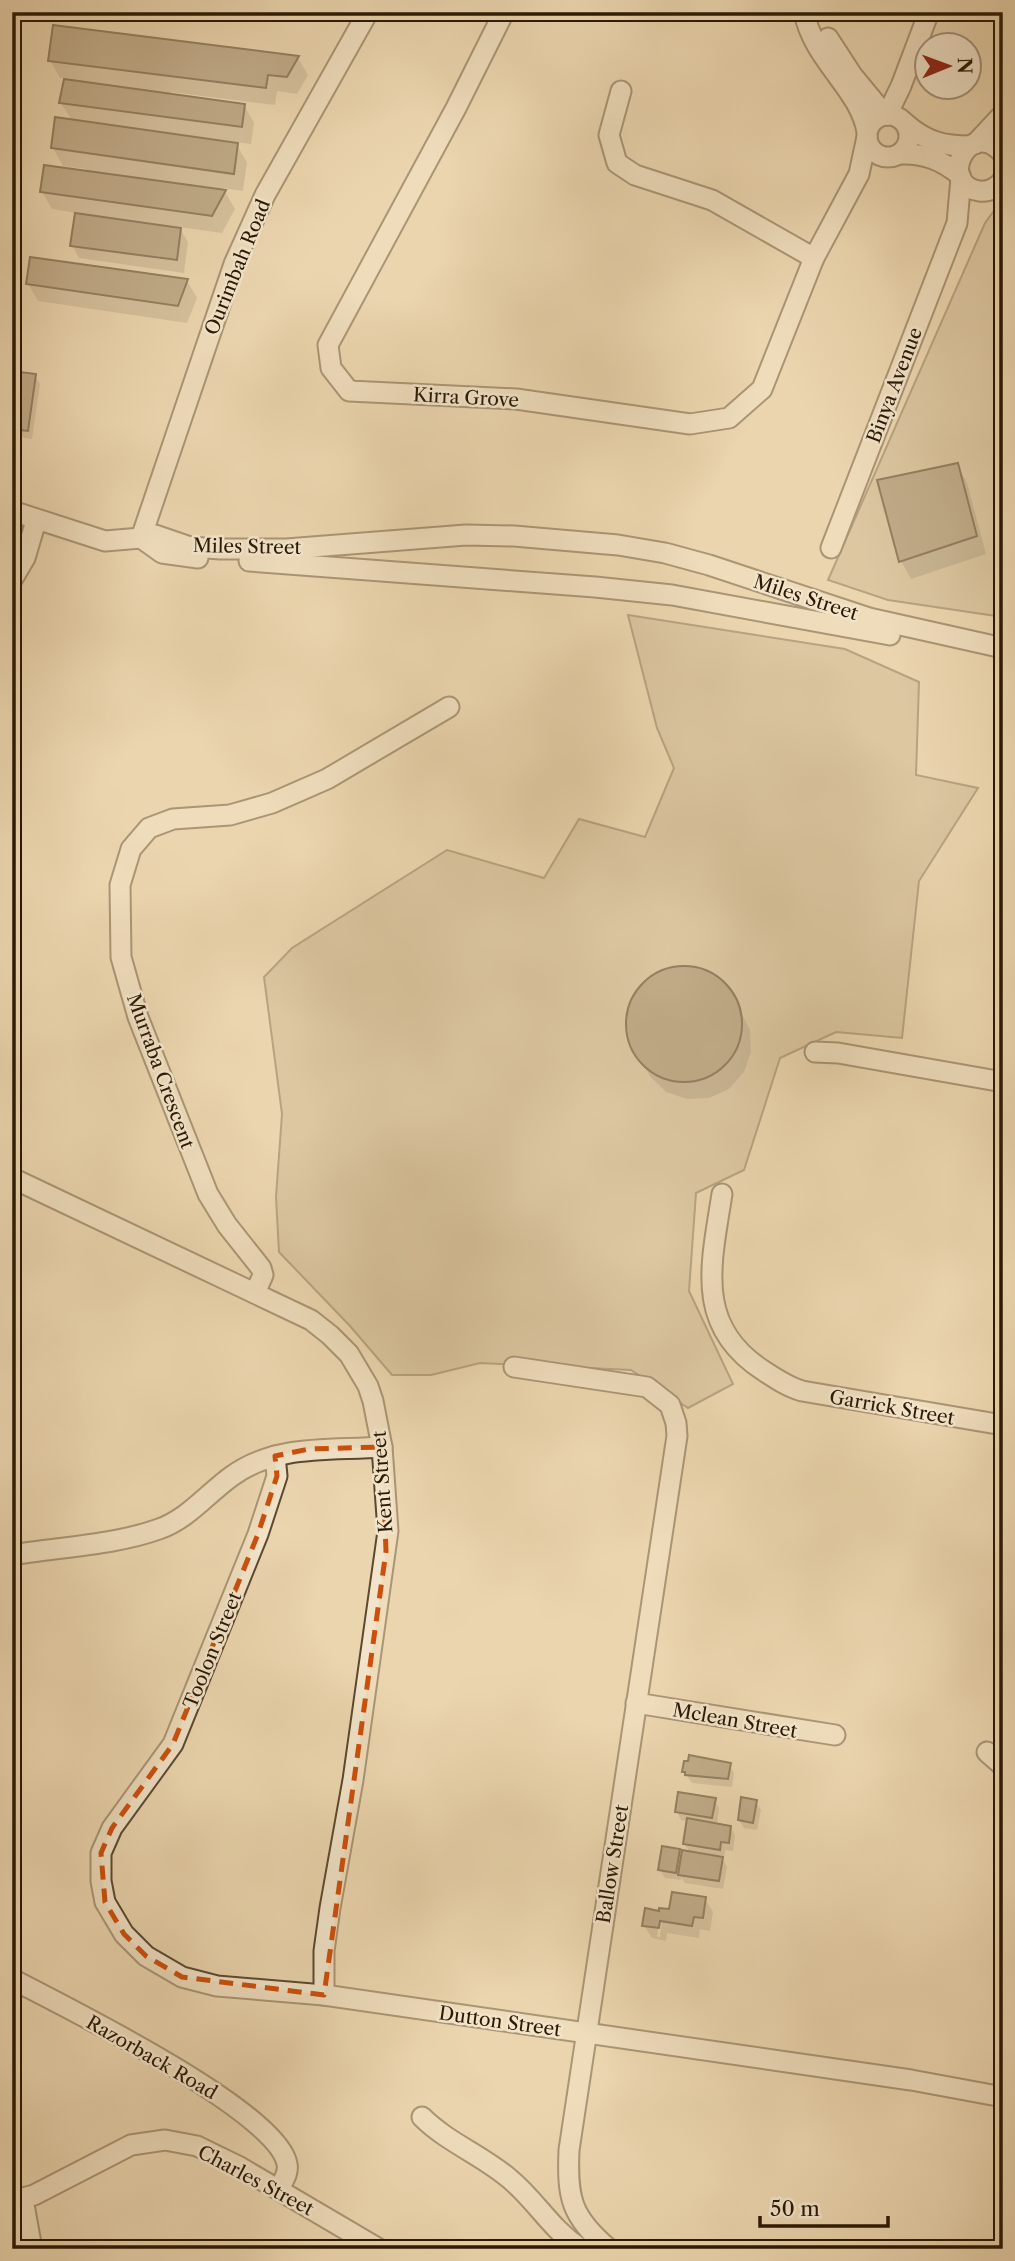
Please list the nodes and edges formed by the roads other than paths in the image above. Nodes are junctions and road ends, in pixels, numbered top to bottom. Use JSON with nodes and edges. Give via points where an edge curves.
{"nodes":[{"id":1,"x":368,"y":12,"type":"edge"},
{"id":2,"x":504,"y":12,"type":"edge"},
{"id":3,"x":807,"y":12,"type":"edge"},
{"id":4,"x":929,"y":12,"type":"edge"},
{"id":5,"x":621,"y":90,"type":"dead end"},
{"id":6,"x":1003,"y":114,"type":"edge"},
{"id":7,"x":895,"y":118,"type":"junction"},
{"id":8,"x":867,"y":135,"type":"junction"},
{"id":9,"x":973,"y":145,"type":"junction"},
{"id":10,"x":1003,"y":154,"type":"edge"},
{"id":11,"x":897,"y":155,"type":"junction"},
{"id":12,"x":859,"y":174,"type":"junction"},
{"id":13,"x":960,"y":176,"type":"junction"},
{"id":14,"x":996,"y":187,"type":"edge"},
{"id":15,"x":957,"y":223,"type":"junction"},
{"id":16,"x":814,"y":258,"type":"junction"},
{"id":17,"x":12,"y":511,"type":"edge"},
{"id":18,"x":36,"y":521,"type":"junction"},
{"id":19,"x":141,"y":538,"type":"junction"},
{"id":20,"x":831,"y":548,"type":"dead end"},
{"id":21,"x":12,"y":580,"type":"edge"},
{"id":22,"x":978,"y":644,"type":"junction"},
{"id":23,"x":1003,"y":648,"type":"edge"},
{"id":24,"x":449,"y":707,"type":"dead end"},
{"id":25,"x":815,"y":1052,"type":"dead end"},
{"id":26,"x":1003,"y":1082,"type":"edge"},
{"id":27,"x":12,"y":1178,"type":"edge"},
{"id":28,"x":722,"y":1194,"type":"dead end"},
{"id":29,"x":255,"y":1293,"type":"junction"},
{"id":30,"x":514,"y":1367,"type":"dead end"},
{"id":31,"x":1003,"y":1425,"type":"edge"},
{"id":32,"x":382,"y":1447,"type":"junction"},
{"id":33,"x":275,"y":1456,"type":"junction"},
{"id":34,"x":12,"y":1555,"type":"edge"},
{"id":35,"x":636,"y":1703,"type":"junction"},
{"id":36,"x":835,"y":1735,"type":"dead end"},
{"id":37,"x":987,"y":1752,"type":"dead end"},
{"id":38,"x":1003,"y":1766,"type":"edge"},
{"id":39,"x":112,"y":1828,"type":"joint"},
{"id":40,"x":12,"y":1979,"type":"edge"},
{"id":41,"x":324,"y":1995,"type":"junction"},
{"id":42,"x":586,"y":2034,"type":"junction"},
{"id":43,"x":1003,"y":2097,"type":"edge"},
{"id":44,"x":422,"y":2117,"type":"dead end"},
{"id":45,"x":279,"y":2189,"type":"junction"},
{"id":46,"x":18,"y":2200,"type":"edge"},
{"id":47,"x":32,"y":2249,"type":"edge"},
{"id":48,"x":379,"y":2249,"type":"edge"},
{"id":49,"x":581,"y":2249,"type":"edge"},
{"id":50,"x":609,"y":2249,"type":"edge"}],
"edges":[{"from":1,"to":19,"type":"street","name":"Ourimbah Road","via":[[265,195],[234,264]]},
{"from":2,"to":16,"type":"street","name":"Kirra Grove","via":[[328,345],[331,368],[349,391],[516,399],[690,424],[729,418],[762,389]]},
{"from":3,"to":7,"type":"street","via":[[818,21],[852,75]]},
{"from":3,"to":8,"type":"street","via":[[825,61],[861,111]]},
{"from":4,"to":7,"type":"street","via":[[901,86]]},
{"from":5,"to":16,"type":"street","via":[[609,135],[617,163],[635,175],[712,200]]},
{"from":6,"to":9,"type":"street"},
{"from":7,"to":8,"type":"street","via":[[875,119]]},
{"from":7,"to":9,"type":"street","via":[[933,142]]},
{"from":7,"to":11,"type":"street","via":[[909,132],[909,142]]},
{"from":8,"to":11,"type":"street","via":[[873,152],[883,157]]},
{"from":8,"to":12,"type":"street","name":"Kirra Grove"},
{"from":9,"to":10,"type":"street","via":[[990,144]]},
{"from":9,"to":13,"type":"street","name":"Binya Avenue","via":[[960,157]]},
{"from":11,"to":12,"type":"street"},
{"from":11,"to":13,"type":"street","via":[[939,160]]},
{"from":12,"to":16,"type":"street","name":"Kirra Grove"},
{"from":13,"to":14,"type":"street","via":[[972,189]]},
{"from":13,"to":15,"type":"street","name":"Binya Avenue"},
{"from":14,"to":15,"type":"street","name":"Binya Avenue"},
{"from":15,"to":20,"type":"street","name":"Binya Avenue"},
{"from":17,"to":18,"type":"street"},
{"from":18,"to":19,"type":"street","via":[[105,541]]},
{"from":18,"to":21,"type":"street","via":[[25,558]]},
{"from":19,"to":22,"type":"street","name":"Miles Street","via":[[170,556],[621,590],[706,600],[906,637]]},
{"from":19,"to":22,"type":"street","name":"Miles Street","via":[[158,535],[190,547],[243,550],[466,535],[618,545],[709,565],[869,618]]},
{"from":22,"to":23,"type":"street","name":"Miles Street"},
{"from":24,"to":29,"type":"street","name":"Murraba Crescent","via":[[327,779],[230,815],[173,819],[149,828],[131,849],[120,885],[121,957],[138,1017],[208,1194],[261,1268],[263,1275]]},
{"from":25,"to":26,"type":"street"},
{"from":27,"to":29,"type":"street","name":"Kent Street"},
{"from":28,"to":31,"type":"street","name":"Garrick Street","via":[[713,1294],[722,1330],[749,1361],[782,1384],[810,1393]]},
{"from":29,"to":32,"type":"street","name":"Kent Street","via":[[311,1320],[349,1354],[368,1385]]},
{"from":30,"to":35,"type":"street","name":"Ballow Street","via":[[647,1387],[673,1412],[677,1436]]},
{"from":32,"to":33,"type":"street","via":[[309,1449]]},
{"from":32,"to":41,"type":"street","name":"Kent Street","via":[[387,1541],[324,1951]]},
{"from":33,"to":34,"type":"street","via":[[239,1471],[161,1529]]},
{"from":33,"to":39,"type":"street","name":"Toolon Street","via":[[277,1476],[258,1534],[173,1745]]},
{"from":35,"to":36,"type":"street","name":"Mclean Street"},
{"from":35,"to":42,"type":"street","name":"Ballow Street"},
{"from":37,"to":38,"type":"street"},
{"from":39,"to":41,"type":"street","name":"Dutton Street","via":[[101,1853],[105,1902],[124,1934],[146,1956],[182,1977],[217,1986]]},
{"from":40,"to":45,"type":"street","name":"Razorback Road","via":[[173,2065],[238,2110],[268,2135],[285,2158],[286,2174]]},
{"from":41,"to":42,"type":"street","name":"Dutton Street"},
{"from":42,"to":43,"type":"street","name":"Dutton Street"},
{"from":42,"to":50,"type":"street","name":"Ballow Street","via":[[570,2141],[570,2183],[580,2220]]},
{"from":44,"to":49,"type":"street","via":[[510,2179]]},
{"from":45,"to":46,"type":"street","name":"Charles Street","via":[[197,2146],[165,2140],[131,2145]]},
{"from":45,"to":48,"type":"street","name":"Charles Street"},
{"from":46,"to":47,"type":"street"}]}
